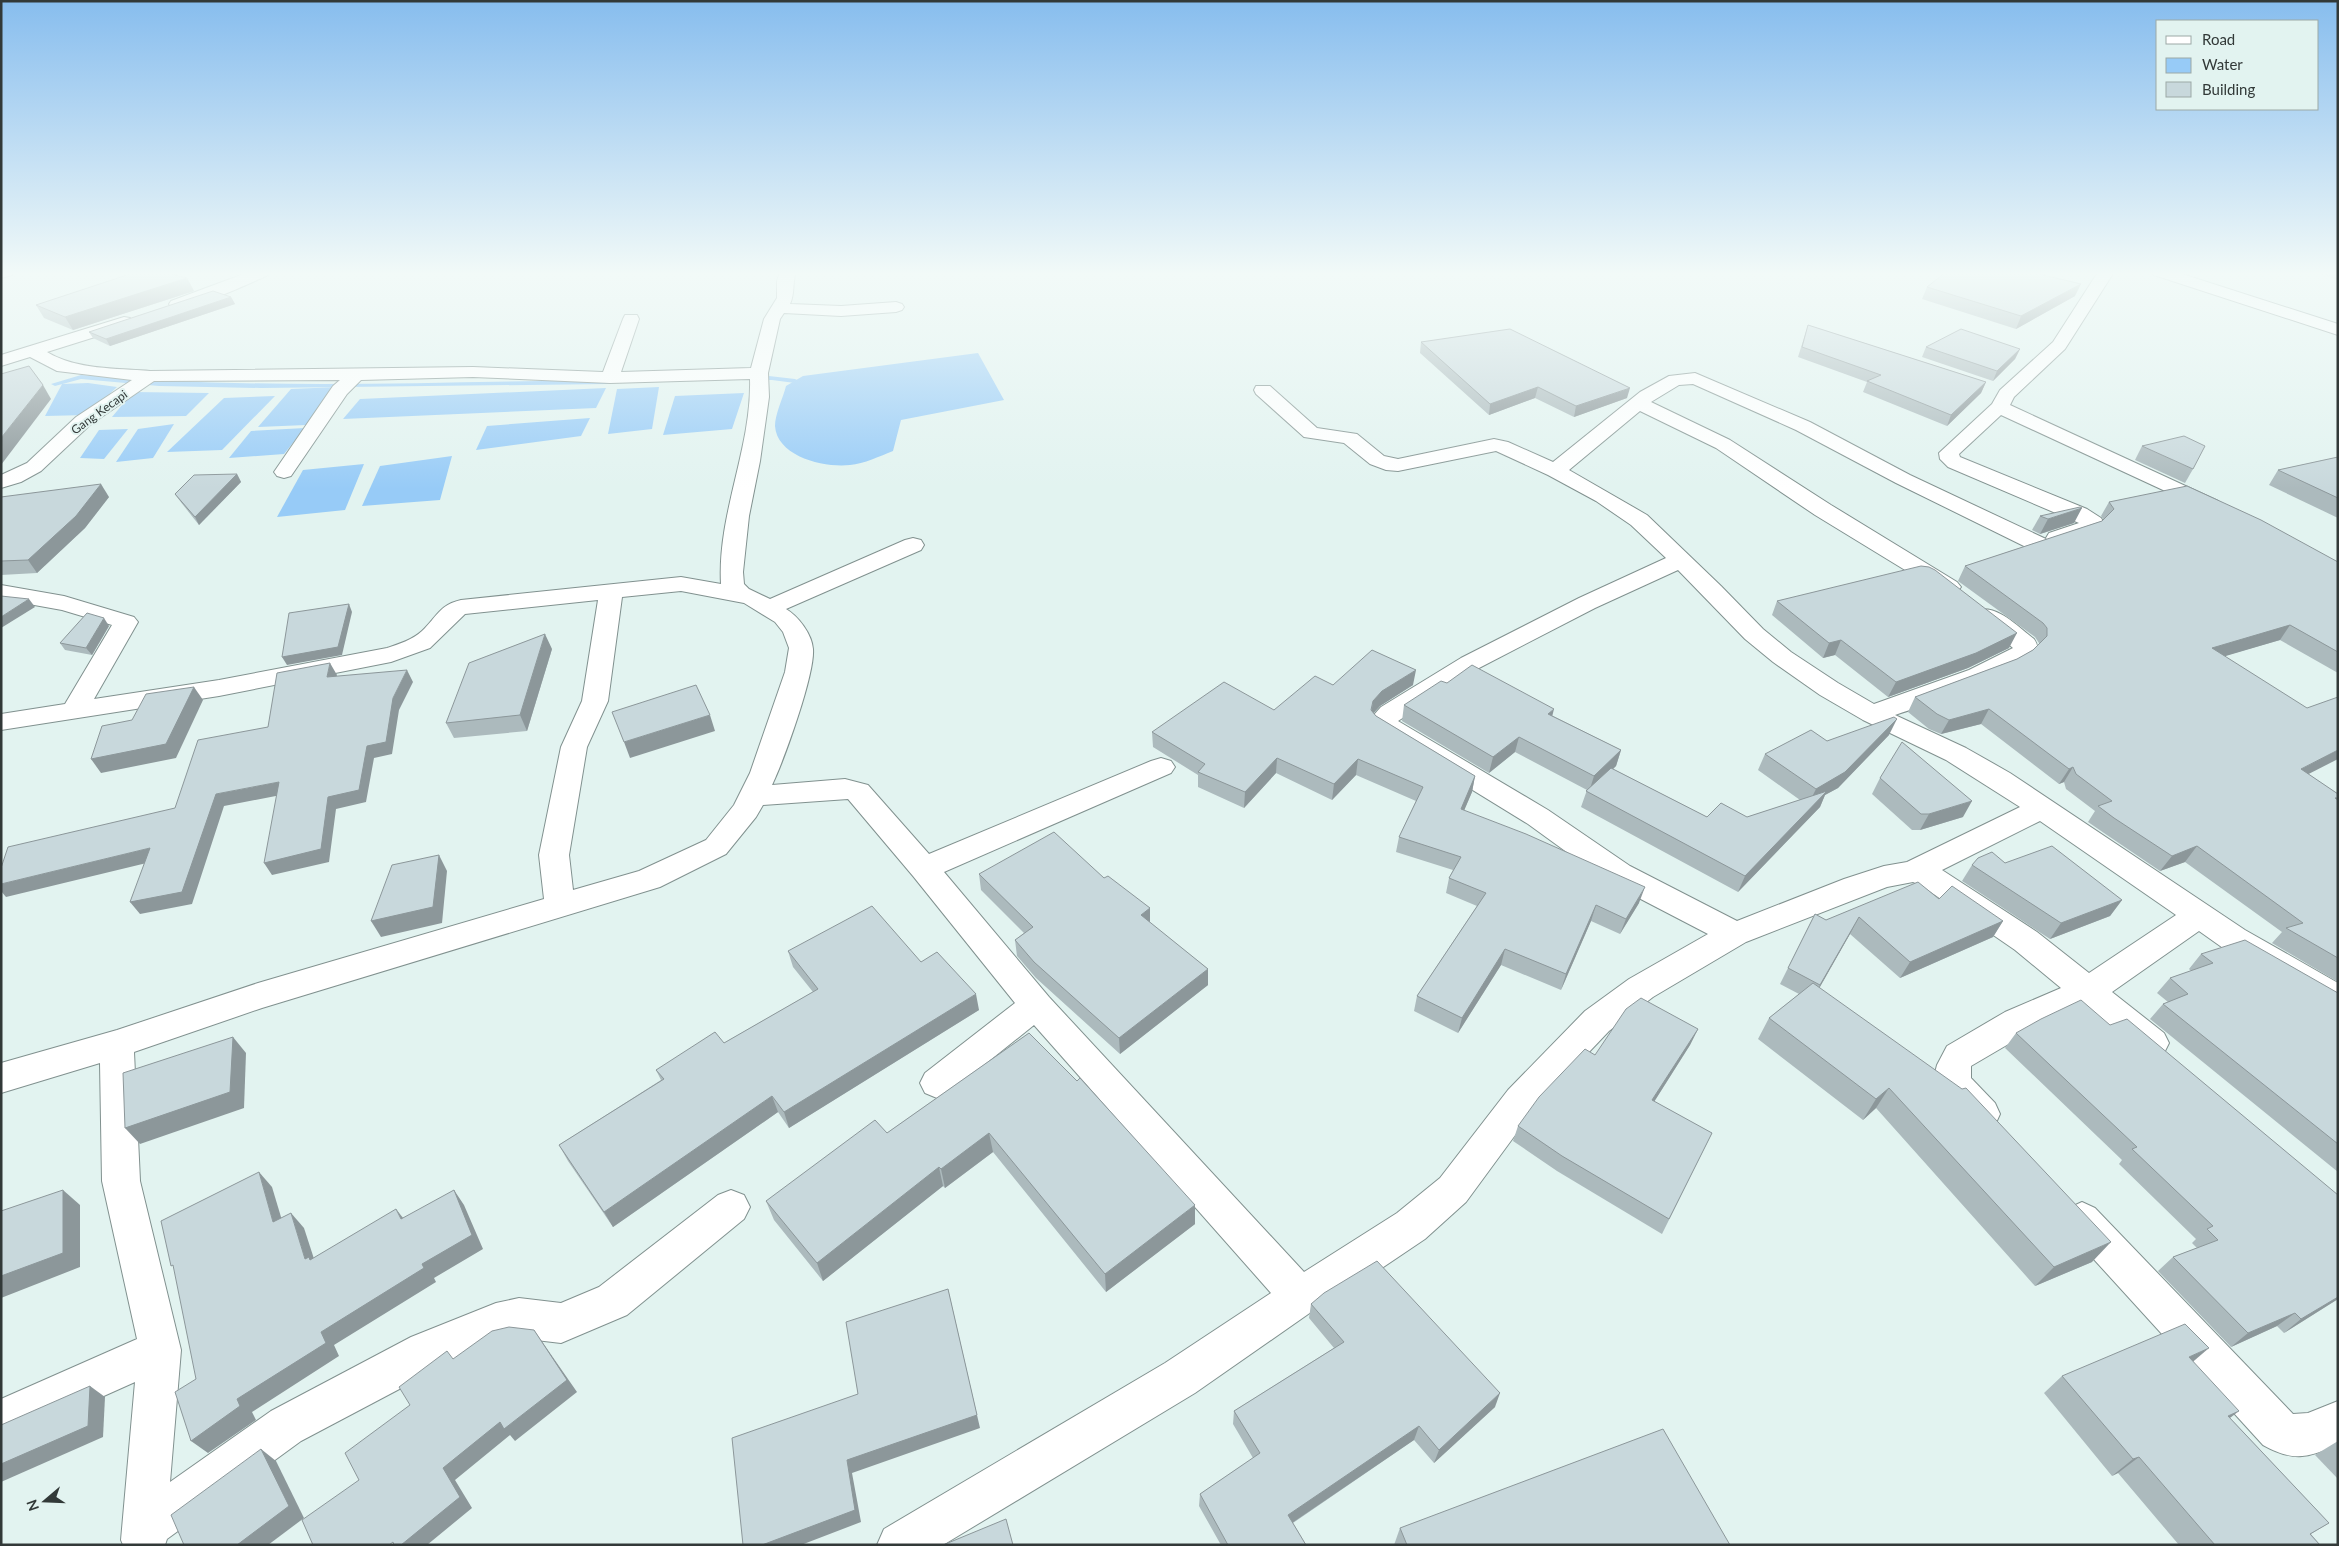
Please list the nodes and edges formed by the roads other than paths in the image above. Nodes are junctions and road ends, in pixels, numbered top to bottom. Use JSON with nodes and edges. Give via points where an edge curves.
{"nodes":[{"id":1,"x":57,"y":344,"type":"edge"},
{"id":2,"x":622,"y":344,"type":"edge"},
{"id":3,"x":765,"y":344,"type":"edge"},
{"id":4,"x":2060,"y":344,"type":"edge"},
{"id":5,"x":34,"y":352,"type":"junction"},
{"id":6,"x":1,"y":361,"type":"edge"},
{"id":7,"x":57,"y":366,"type":"junction"},
{"id":8,"x":34,"y":373,"type":"edge"},
{"id":9,"x":759,"y":373,"type":"junction"},
{"id":10,"x":610,"y":378,"type":"junction"},
{"id":11,"x":143,"y":381,"type":"junction"},
{"id":12,"x":350,"y":381,"type":"junction"},
{"id":13,"x":1988,"y":387,"type":"dead end"},
{"id":14,"x":1263,"y":390,"type":"dead end"},
{"id":15,"x":1639,"y":404,"type":"junction"},
{"id":16,"x":2012,"y":408,"type":"junction"},
{"id":17,"x":1555,"y":471,"type":"junction"},
{"id":18,"x":284,"y":472,"type":"dead end"},
{"id":19,"x":1,"y":482,"type":"edge"},
{"id":20,"x":2224,"y":512,"type":"edge"},
{"id":21,"x":2038,"y":544,"type":"junction"},
{"id":22,"x":913,"y":545,"type":"dead end"},
{"id":23,"x":2010,"y":554,"type":"edge"},
{"id":24,"x":1680,"y":560,"type":"junction"},
{"id":25,"x":611,"y":591,"type":"junction"},
{"id":26,"x":1,"y":592,"type":"edge"},
{"id":27,"x":741,"y":594,"type":"junction"},
{"id":28,"x":768,"y":608,"type":"junction"},
{"id":29,"x":75,"y":709,"type":"junction"},
{"id":30,"x":1872,"y":714,"type":"junction"},
{"id":31,"x":1,"y":722,"type":"edge"},
{"id":32,"x":1161,"y":767,"type":"dead end"},
{"id":33,"x":753,"y":796,"type":"junction"},
{"id":34,"x":2042,"y":808,"type":"junction"},
{"id":35,"x":924,"y":868,"type":"junction"},
{"id":36,"x":1914,"y":871,"type":"junction"},
{"id":37,"x":560,"y":906,"type":"junction"},
{"id":38,"x":2200,"y":914,"type":"junction"},
{"id":39,"x":1735,"y":934,"type":"junction"},
{"id":40,"x":2089,"y":990,"type":"junction"},
{"id":41,"x":2338,"y":999,"type":"edge"},
{"id":42,"x":1037,"y":1006,"type":"junction"},
{"id":43,"x":117,"y":1044,"type":"junction"},
{"id":44,"x":2180,"y":1066,"type":"edge"},
{"id":45,"x":1,"y":1078,"type":"edge"},
{"id":46,"x":937,"y":1082,"type":"dead end"},
{"id":47,"x":2004,"y":1137,"type":"edge"},
{"id":48,"x":2057,"y":1194,"type":"edge"},
{"id":49,"x":731,"y":1207,"type":"dead end"},
{"id":50,"x":1300,"y":1296,"type":"junction"},
{"id":51,"x":160,"y":1350,"type":"junction"},
{"id":52,"x":1,"y":1421,"type":"edge"},
{"id":53,"x":2338,"y":1422,"type":"edge"},
{"id":54,"x":144,"y":1536,"type":"edge"},
{"id":55,"x":900,"y":1545,"type":"edge"}],
"edges":[{"from":1,"to":5,"type":"street"},
{"from":2,"to":10,"type":"street"},
{"from":3,"to":9,"type":"street"},
{"from":4,"to":16,"type":"street","via":[[2034,370]]},
{"from":5,"to":6,"type":"street"},
{"from":5,"to":7,"type":"street"},
{"from":7,"to":8,"type":"street"},
{"from":7,"to":11,"type":"street"},
{"from":9,"to":10,"type":"street"},
{"from":9,"to":27,"type":"street","via":[[758,414],[738,516],[732,572],[733,585]]},
{"from":10,"to":12,"type":"street","via":[[473,372]]},
{"from":11,"to":12,"type":"street"},
{"from":11,"to":19,"type":"street","name":"Gang Kecapi","via":[[75,428],[41,463],[20,477]]},
{"from":12,"to":18,"type":"street"},
{"from":13,"to":16,"type":"street"},
{"from":14,"to":17,"type":"street","via":[[1311,433],[1350,438],[1386,464],[1398,465],[1494,445]]},
{"from":15,"to":17,"type":"street"},
{"from":15,"to":21,"type":"street","via":[[1661,386],[1683,378],[1695,378],[1803,426]]},
{"from":15,"to":30,"type":"street","via":[[1723,444],[1823,510],[1946,575],[2024,644],[2025,651],[2021,656]]},
{"from":16,"to":20,"type":"street"},
{"from":16,"to":21,"type":"street","via":[[1949,453],[1950,459],[1955,464],[2079,514],[2093,523]]},
{"from":17,"to":24,"type":"street","via":[[1639,520]]},
{"from":21,"to":23,"type":"street"},
{"from":22,"to":28,"type":"street"},
{"from":24,"to":30,"type":"street","via":[[1754,634],[1782,657]]},
{"from":24,"to":39,"type":"street","via":[[1470,663],[1390,712],[1384,717],[1384,724],[1538,817],[1619,874]]},
{"from":25,"to":27,"type":"street","via":[[681,584]]},
{"from":25,"to":29,"type":"street","via":[[461,607],[448,613],[428,638],[408,650],[390,655],[219,688]]},
{"from":25,"to":37,"type":"street","via":[[595,701],[574,747],[554,855]]},
{"from":26,"to":29,"type":"street","via":[[100,613],[126,622]]},
{"from":27,"to":28,"type":"street"},
{"from":28,"to":33,"type":"street","via":[[783,617],[794,630],[801,648],[798,672],[764,774]]},
{"from":29,"to":31,"type":"street"},
{"from":30,"to":34,"type":"street","via":[[1956,754]]},
{"from":32,"to":35,"type":"street"},
{"from":33,"to":35,"type":"street","via":[[845,788],[858,792]]},
{"from":33,"to":37,"type":"street","via":[[746,810],[716,847],[649,879]]},
{"from":34,"to":36,"type":"street"},
{"from":34,"to":38,"type":"street"},
{"from":35,"to":42,"type":"street"},
{"from":36,"to":39,"type":"street","via":[[1855,887]]},
{"from":36,"to":40,"type":"street","via":[[1933,878],[2026,941]]},
{"from":37,"to":43,"type":"street","via":[[258,996]]},
{"from":38,"to":40,"type":"street"},
{"from":38,"to":41,"type":"street","via":[[2260,954]]},
{"from":39,"to":50,"type":"street","via":[[1641,988],[1597,1021],[1520,1101],[1454,1190],[1411,1226]]},
{"from":40,"to":44,"type":"street"},
{"from":40,"to":47,"type":"street","via":[[2017,1022],[1959,1056],[1953,1065],[1952,1075],[1963,1095]]},
{"from":42,"to":46,"type":"street","via":[[1017,1018]]},
{"from":42,"to":50,"type":"street"},
{"from":43,"to":45,"type":"street"},
{"from":43,"to":51,"type":"street","via":[[121,1181]]},
{"from":48,"to":53,"type":"street","via":[[2278,1430],[2296,1438]]},
{"from":49,"to":54,"type":"street","via":[[613,1301],[561,1323],[519,1318],[496,1323],[426,1352],[286,1426]]},
{"from":50,"to":55,"type":"street","via":[[1180,1378]]},
{"from":51,"to":52,"type":"street"},
{"from":51,"to":54,"type":"street"}]}
